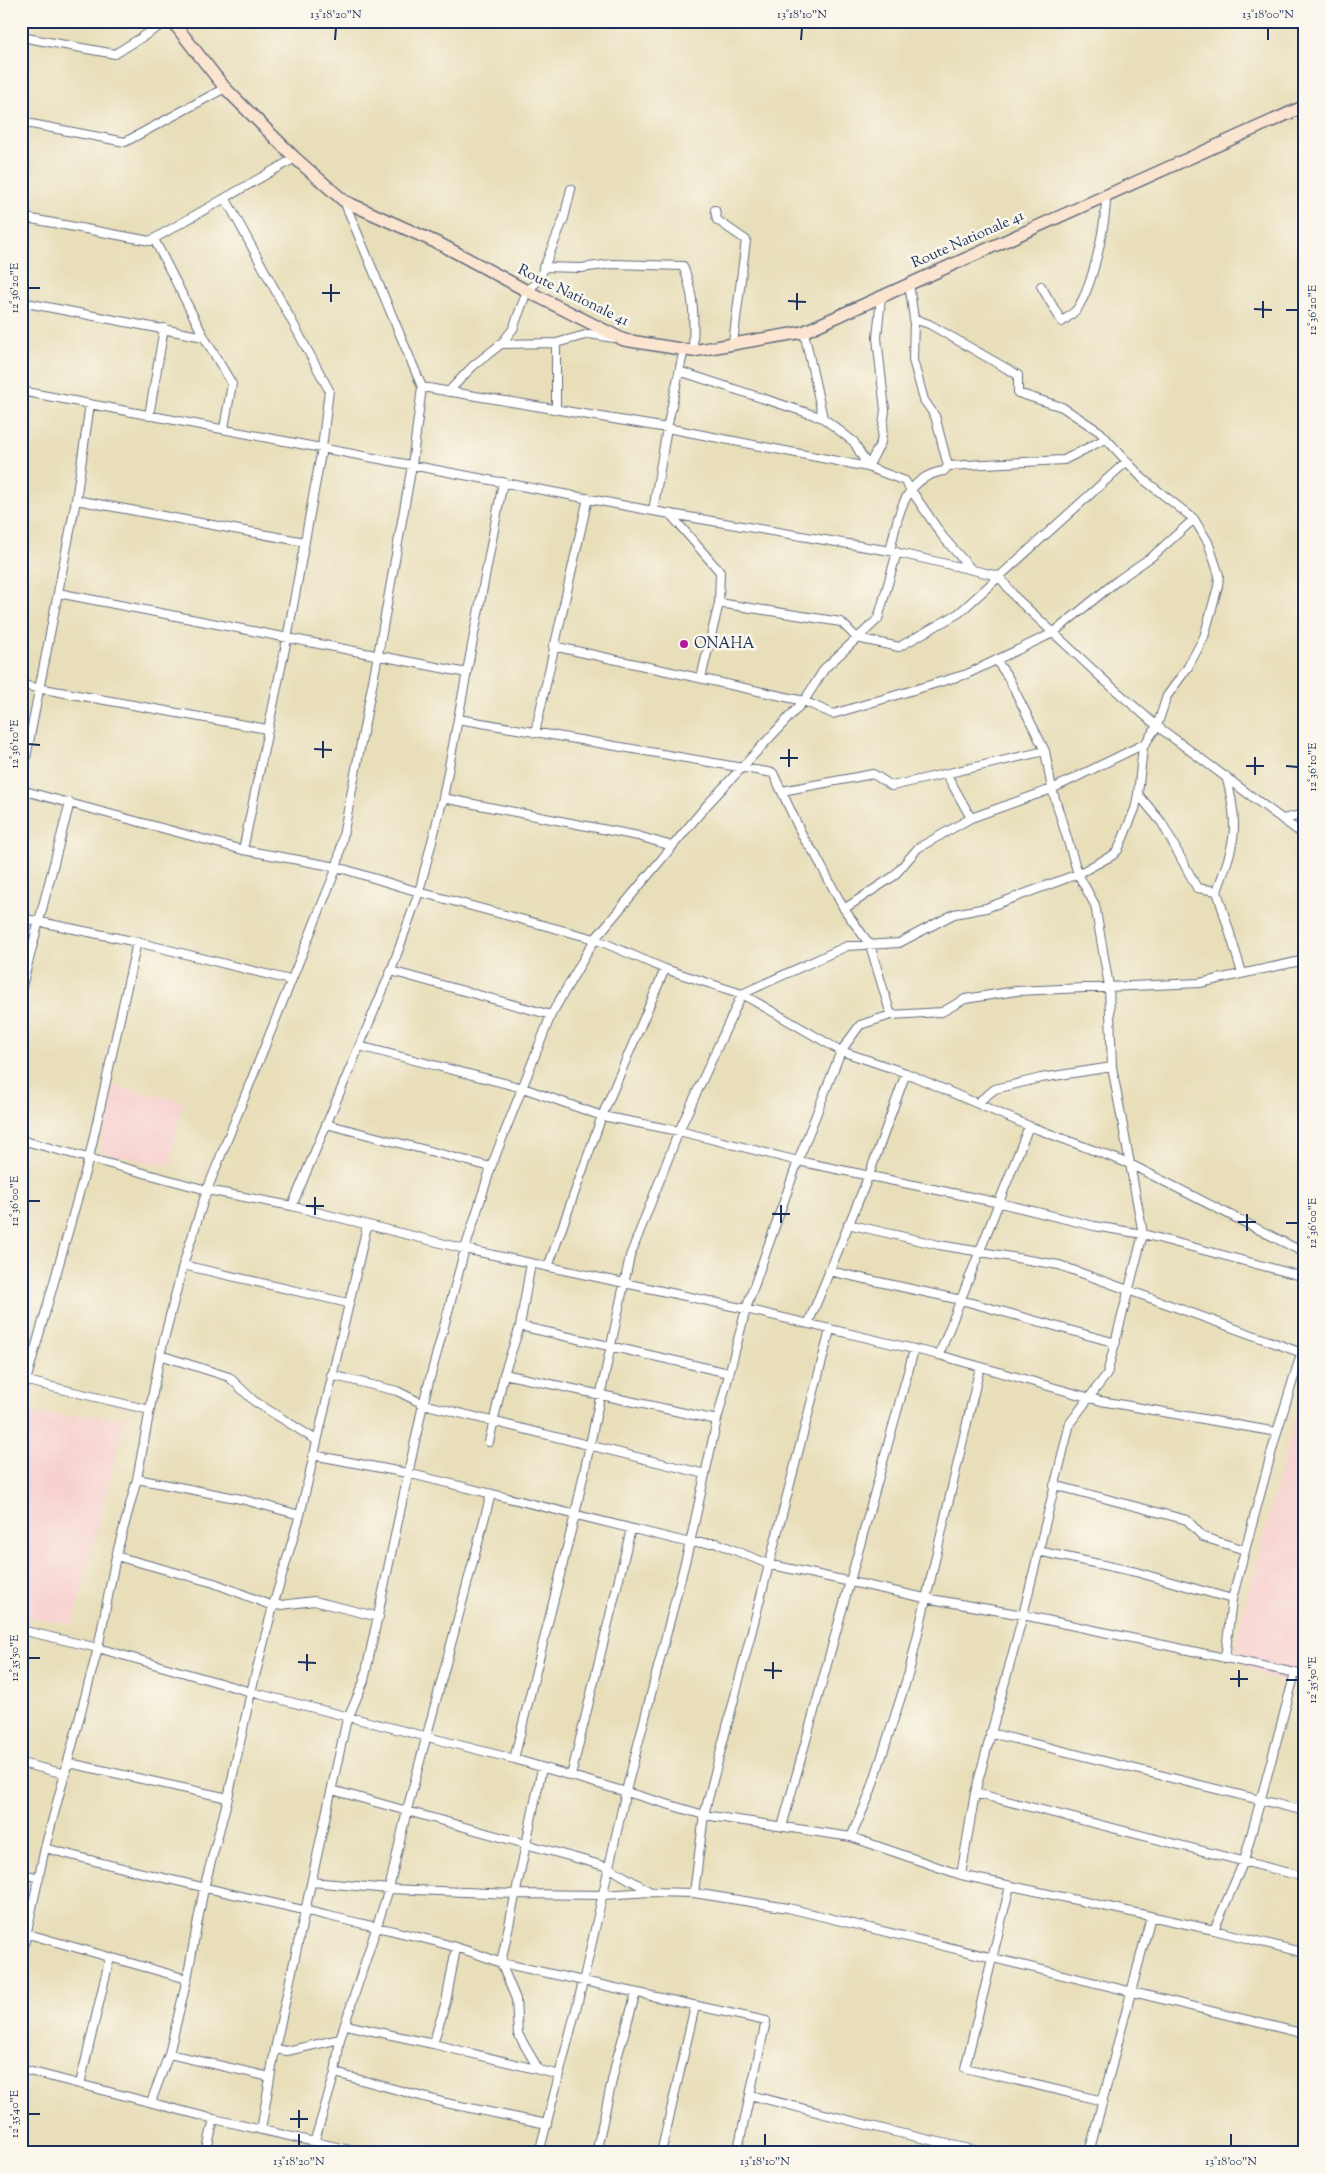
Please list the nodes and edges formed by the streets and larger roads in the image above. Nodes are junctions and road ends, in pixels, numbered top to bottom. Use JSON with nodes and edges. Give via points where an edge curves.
{"nodes":[{"id":1,"x":170,"y":21,"type":"edge"},
{"id":2,"x":21,"y":37,"type":"edge"},
{"id":3,"x":225,"y":88,"type":"junction"},
{"id":4,"x":1305,"y":106,"type":"edge"},
{"id":5,"x":21,"y":122,"type":"edge"},
{"id":6,"x":295,"y":158,"type":"junction"},
{"id":7,"x":571,"y":189,"type":"dead end"},
{"id":8,"x":1106,"y":196,"type":"junction"},
{"id":9,"x":226,"y":199,"type":"junction"},
{"id":10,"x":344,"y":201,"type":"junction"},
{"id":11,"x":715,"y":210,"type":"dead end"},
{"id":12,"x":21,"y":218,"type":"edge"},
{"id":13,"x":154,"y":239,"type":"junction"},
{"id":14,"x":543,"y":267,"type":"junction"},
{"id":15,"x":909,"y":283,"type":"junction"},
{"id":16,"x":1041,"y":286,"type":"dead end"},
{"id":17,"x":527,"y":292,"type":"junction"},
{"id":18,"x":881,"y":297,"type":"junction"},
{"id":19,"x":21,"y":302,"type":"edge"},
{"id":20,"x":914,"y":319,"type":"junction"},
{"id":21,"x":164,"y":328,"type":"junction"},
{"id":22,"x":804,"y":332,"type":"junction"},
{"id":23,"x":204,"y":337,"type":"junction"},
{"id":24,"x":624,"y":340,"type":"junction"},
{"id":25,"x":556,"y":343,"type":"junction"},
{"id":26,"x":733,"y":343,"type":"junction"},
{"id":27,"x":501,"y":344,"type":"junction"},
{"id":28,"x":689,"y":350,"type":"junction"},
{"id":29,"x":679,"y":371,"type":"junction"},
{"id":30,"x":422,"y":387,"type":"junction"},
{"id":31,"x":21,"y":391,"type":"edge"},
{"id":32,"x":448,"y":392,"type":"junction"},
{"id":33,"x":90,"y":404,"type":"junction"},
{"id":34,"x":556,"y":409,"type":"junction"},
{"id":35,"x":149,"y":416,"type":"junction"},
{"id":36,"x":823,"y":418,"type":"junction"},
{"id":37,"x":224,"y":428,"type":"junction"},
{"id":38,"x":667,"y":428,"type":"junction"},
{"id":39,"x":1105,"y":439,"type":"junction"},
{"id":40,"x":322,"y":448,"type":"junction"},
{"id":41,"x":1126,"y":462,"type":"junction"},
{"id":42,"x":412,"y":465,"type":"junction"},
{"id":43,"x":868,"y":466,"type":"junction"},
{"id":44,"x":948,"y":466,"type":"junction"},
{"id":45,"x":503,"y":482,"type":"junction"},
{"id":46,"x":909,"y":490,"type":"junction"},
{"id":47,"x":588,"y":498,"type":"junction"},
{"id":48,"x":76,"y":500,"type":"junction"},
{"id":49,"x":653,"y":511,"type":"junction"},
{"id":50,"x":670,"y":514,"type":"junction"},
{"id":51,"x":1194,"y":519,"type":"junction"},
{"id":52,"x":305,"y":542,"type":"junction"},
{"id":53,"x":893,"y":552,"type":"junction"},
{"id":54,"x":971,"y":569,"type":"junction"},
{"id":55,"x":999,"y":576,"type":"junction"},
{"id":56,"x":58,"y":593,"type":"junction"},
{"id":57,"x":719,"y":603,"type":"junction"},
{"id":58,"x":1053,"y":632,"type":"junction"},
{"id":59,"x":858,"y":638,"type":"junction"},
{"id":60,"x":287,"y":639,"type":"junction"},
{"id":61,"x":553,"y":646,"type":"junction"},
{"id":62,"x":378,"y":655,"type":"junction"},
{"id":63,"x":996,"y":660,"type":"junction"},
{"id":64,"x":467,"y":673,"type":"junction"},
{"id":65,"x":701,"y":678,"type":"junction"},
{"id":66,"x":21,"y":685,"type":"edge"},
{"id":67,"x":40,"y":689,"type":"junction"},
{"id":68,"x":804,"y":701,"type":"junction"},
{"id":69,"x":458,"y":719,"type":"junction"},
{"id":70,"x":1157,"y":726,"type":"junction"},
{"id":71,"x":268,"y":729,"type":"junction"},
{"id":72,"x":535,"y":733,"type":"junction"},
{"id":73,"x":1143,"y":747,"type":"junction"},
{"id":74,"x":1045,"y":751,"type":"junction"},
{"id":75,"x":742,"y":768,"type":"junction"},
{"id":76,"x":946,"y":775,"type":"junction"},
{"id":77,"x":1226,"y":776,"type":"junction"},
{"id":78,"x":21,"y":782,"type":"edge"},
{"id":79,"x":1052,"y":789,"type":"junction"},
{"id":80,"x":21,"y":790,"type":"edge"},
{"id":81,"x":782,"y":792,"type":"junction"},
{"id":82,"x":1138,"y":794,"type":"junction"},
{"id":83,"x":443,"y":798,"type":"junction"},
{"id":84,"x":70,"y":802,"type":"junction"},
{"id":85,"x":1305,"y":814,"type":"edge"},
{"id":86,"x":971,"y":818,"type":"junction"},
{"id":87,"x":1283,"y":819,"type":"junction"},
{"id":88,"x":1305,"y":836,"type":"edge"},
{"id":89,"x":672,"y":846,"type":"junction"},
{"id":90,"x":242,"y":850,"type":"junction"},
{"id":91,"x":336,"y":867,"type":"junction"},
{"id":92,"x":1078,"y":874,"type":"junction"},
{"id":93,"x":1216,"y":891,"type":"junction"},
{"id":94,"x":419,"y":892,"type":"junction"},
{"id":95,"x":844,"y":909,"type":"junction"},
{"id":96,"x":21,"y":918,"type":"edge"},
{"id":97,"x":38,"y":923,"type":"junction"},
{"id":98,"x":595,"y":939,"type":"junction"},
{"id":99,"x":137,"y":942,"type":"junction"},
{"id":100,"x":870,"y":945,"type":"junction"},
{"id":101,"x":1305,"y":960,"type":"edge"},
{"id":102,"x":665,"y":969,"type":"junction"},
{"id":103,"x":391,"y":971,"type":"junction"},
{"id":104,"x":1242,"y":973,"type":"junction"},
{"id":105,"x":23,"y":975,"type":"edge"},
{"id":106,"x":290,"y":980,"type":"junction"},
{"id":107,"x":1110,"y":986,"type":"junction"},
{"id":108,"x":21,"y":990,"type":"edge"},
{"id":109,"x":742,"y":994,"type":"junction"},
{"id":110,"x":552,"y":1015,"type":"junction"},
{"id":111,"x":891,"y":1015,"type":"junction"},
{"id":112,"x":359,"y":1046,"type":"junction"},
{"id":113,"x":841,"y":1051,"type":"junction"},
{"id":114,"x":1112,"y":1067,"type":"junction"},
{"id":115,"x":906,"y":1072,"type":"junction"},
{"id":116,"x":523,"y":1088,"type":"junction"},
{"id":117,"x":977,"y":1103,"type":"junction"},
{"id":118,"x":602,"y":1116,"type":"junction"},
{"id":119,"x":326,"y":1124,"type":"junction"},
{"id":120,"x":1029,"y":1126,"type":"junction"},
{"id":121,"x":679,"y":1131,"type":"junction"},
{"id":122,"x":21,"y":1140,"type":"edge"},
{"id":123,"x":89,"y":1158,"type":"junction"},
{"id":124,"x":798,"y":1161,"type":"junction"},
{"id":125,"x":1130,"y":1164,"type":"junction"},
{"id":126,"x":491,"y":1166,"type":"junction"},
{"id":127,"x":869,"y":1175,"type":"junction"},
{"id":128,"x":207,"y":1190,"type":"junction"},
{"id":129,"x":1000,"y":1203,"type":"junction"},
{"id":130,"x":292,"y":1206,"type":"junction"},
{"id":131,"x":848,"y":1224,"type":"junction"},
{"id":132,"x":366,"y":1226,"type":"junction"},
{"id":133,"x":1143,"y":1234,"type":"junction"},
{"id":134,"x":465,"y":1249,"type":"junction"},
{"id":135,"x":980,"y":1250,"type":"junction"},
{"id":136,"x":1305,"y":1253,"type":"edge"},
{"id":137,"x":531,"y":1263,"type":"junction"},
{"id":138,"x":183,"y":1265,"type":"junction"},
{"id":139,"x":548,"y":1267,"type":"junction"},
{"id":140,"x":829,"y":1271,"type":"junction"},
{"id":141,"x":1305,"y":1277,"type":"edge"},
{"id":142,"x":625,"y":1283,"type":"junction"},
{"id":143,"x":1129,"y":1290,"type":"junction"},
{"id":144,"x":961,"y":1300,"type":"junction"},
{"id":145,"x":348,"y":1303,"type":"junction"},
{"id":146,"x":746,"y":1309,"type":"junction"},
{"id":147,"x":808,"y":1324,"type":"junction"},
{"id":148,"x":520,"y":1326,"type":"junction"},
{"id":149,"x":830,"y":1330,"type":"junction"},
{"id":150,"x":1305,"y":1341,"type":"edge"},
{"id":151,"x":1116,"y":1343,"type":"junction"},
{"id":152,"x":611,"y":1346,"type":"junction"},
{"id":153,"x":914,"y":1350,"type":"junction"},
{"id":154,"x":1303,"y":1354,"type":"edge"},
{"id":155,"x":160,"y":1355,"type":"junction"},
{"id":156,"x":939,"y":1356,"type":"junction"},
{"id":157,"x":980,"y":1367,"type":"junction"},
{"id":158,"x":729,"y":1373,"type":"junction"},
{"id":159,"x":504,"y":1374,"type":"junction"},
{"id":160,"x":331,"y":1375,"type":"junction"},
{"id":161,"x":24,"y":1380,"type":"edge"},
{"id":162,"x":601,"y":1395,"type":"junction"},
{"id":163,"x":1088,"y":1397,"type":"junction"},
{"id":164,"x":423,"y":1404,"type":"junction"},
{"id":165,"x":150,"y":1410,"type":"junction"},
{"id":166,"x":717,"y":1420,"type":"junction"},
{"id":167,"x":495,"y":1422,"type":"junction"},
{"id":168,"x":1277,"y":1432,"type":"junction"},
{"id":169,"x":316,"y":1440,"type":"junction"},
{"id":170,"x":489,"y":1442,"type":"dead end"},
{"id":171,"x":590,"y":1446,"type":"junction"},
{"id":172,"x":313,"y":1455,"type":"junction"},
{"id":173,"x":407,"y":1473,"type":"junction"},
{"id":174,"x":705,"y":1474,"type":"junction"},
{"id":175,"x":137,"y":1479,"type":"junction"},
{"id":176,"x":1054,"y":1484,"type":"junction"},
{"id":177,"x":491,"y":1494,"type":"junction"},
{"id":178,"x":575,"y":1515,"type":"junction"},
{"id":179,"x":300,"y":1516,"type":"junction"},
{"id":180,"x":632,"y":1529,"type":"junction"},
{"id":181,"x":690,"y":1544,"type":"junction"},
{"id":182,"x":1245,"y":1550,"type":"junction"},
{"id":183,"x":1038,"y":1551,"type":"junction"},
{"id":184,"x":116,"y":1556,"type":"junction"},
{"id":185,"x":768,"y":1564,"type":"junction"},
{"id":186,"x":851,"y":1582,"type":"junction"},
{"id":187,"x":925,"y":1598,"type":"junction"},
{"id":188,"x":1232,"y":1599,"type":"junction"},
{"id":189,"x":273,"y":1606,"type":"junction"},
{"id":190,"x":1023,"y":1615,"type":"junction"},
{"id":191,"x":379,"y":1617,"type":"junction"},
{"id":192,"x":21,"y":1630,"type":"edge"},
{"id":193,"x":98,"y":1648,"type":"junction"},
{"id":194,"x":1225,"y":1659,"type":"junction"},
{"id":195,"x":1295,"y":1673,"type":"junction"},
{"id":196,"x":1305,"y":1675,"type":"edge"},
{"id":197,"x":251,"y":1692,"type":"junction"},
{"id":198,"x":349,"y":1716,"type":"junction"},
{"id":199,"x":990,"y":1733,"type":"junction"},
{"id":200,"x":427,"y":1736,"type":"junction"},
{"id":201,"x":514,"y":1759,"type":"junction"},
{"id":202,"x":21,"y":1763,"type":"edge"},
{"id":203,"x":69,"y":1763,"type":"junction"},
{"id":204,"x":542,"y":1768,"type":"junction"},
{"id":205,"x":66,"y":1774,"type":"junction"},
{"id":206,"x":571,"y":1776,"type":"junction"},
{"id":207,"x":332,"y":1790,"type":"junction"},
{"id":208,"x":626,"y":1791,"type":"junction"},
{"id":209,"x":975,"y":1793,"type":"junction"},
{"id":210,"x":228,"y":1798,"type":"junction"},
{"id":211,"x":1261,"y":1800,"type":"junction"},
{"id":212,"x":407,"y":1810,"type":"junction"},
{"id":213,"x":1305,"y":1810,"type":"edge"},
{"id":214,"x":704,"y":1815,"type":"junction"},
{"id":215,"x":782,"y":1827,"type":"junction"},
{"id":216,"x":851,"y":1837,"type":"junction"},
{"id":217,"x":526,"y":1844,"type":"junction"},
{"id":218,"x":45,"y":1848,"type":"junction"},
{"id":219,"x":1244,"y":1861,"type":"junction"},
{"id":220,"x":608,"y":1868,"type":"junction"},
{"id":221,"x":21,"y":1874,"type":"edge"},
{"id":222,"x":961,"y":1875,"type":"junction"},
{"id":223,"x":1305,"y":1877,"type":"edge"},
{"id":224,"x":39,"y":1878,"type":"junction"},
{"id":225,"x":312,"y":1882,"type":"junction"},
{"id":226,"x":1010,"y":1886,"type":"junction"},
{"id":227,"x":204,"y":1888,"type":"junction"},
{"id":228,"x":389,"y":1889,"type":"junction"},
{"id":229,"x":652,"y":1892,"type":"junction"},
{"id":230,"x":514,"y":1894,"type":"junction"},
{"id":231,"x":694,"y":1894,"type":"junction"},
{"id":232,"x":603,"y":1895,"type":"junction"},
{"id":233,"x":306,"y":1911,"type":"junction"},
{"id":234,"x":1151,"y":1916,"type":"junction"},
{"id":235,"x":376,"y":1927,"type":"junction"},
{"id":236,"x":1214,"y":1930,"type":"junction"},
{"id":237,"x":28,"y":1934,"type":"junction"},
{"id":238,"x":456,"y":1948,"type":"junction"},
{"id":239,"x":1305,"y":1953,"type":"edge"},
{"id":240,"x":110,"y":1956,"type":"junction"},
{"id":241,"x":992,"y":1958,"type":"junction"},
{"id":242,"x":21,"y":1960,"type":"edge"},
{"id":243,"x":501,"y":1963,"type":"junction"},
{"id":244,"x":187,"y":1979,"type":"junction"},
{"id":245,"x":583,"y":1982,"type":"junction"},
{"id":246,"x":1131,"y":1992,"type":"junction"},
{"id":247,"x":636,"y":1993,"type":"junction"},
{"id":248,"x":695,"y":2006,"type":"junction"},
{"id":249,"x":346,"y":2025,"type":"junction"},
{"id":250,"x":1305,"y":2034,"type":"edge"},
{"id":251,"x":340,"y":2039,"type":"junction"},
{"id":252,"x":433,"y":2044,"type":"junction"},
{"id":253,"x":276,"y":2049,"type":"junction"},
{"id":254,"x":169,"y":2054,"type":"junction"},
{"id":255,"x":21,"y":2069,"type":"edge"},
{"id":256,"x":539,"y":2070,"type":"junction"},
{"id":257,"x":336,"y":2073,"type":"junction"},
{"id":258,"x":560,"y":2075,"type":"junction"},
{"id":259,"x":270,"y":2077,"type":"junction"},
{"id":260,"x":80,"y":2084,"type":"junction"},
{"id":261,"x":750,"y":2095,"type":"junction"},
{"id":262,"x":1103,"y":2101,"type":"junction"},
{"id":263,"x":151,"y":2102,"type":"junction"},
{"id":264,"x":214,"y":2119,"type":"junction"},
{"id":265,"x":547,"y":2124,"type":"junction"},
{"id":266,"x":261,"y":2130,"type":"junction"},
{"id":267,"x":314,"y":2143,"type":"junction"},
{"id":268,"x":206,"y":2153,"type":"edge"},
{"id":269,"x":363,"y":2153,"type":"edge"},
{"id":270,"x":539,"y":2153,"type":"edge"},
{"id":271,"x":596,"y":2153,"type":"edge"},
{"id":272,"x":661,"y":2153,"type":"edge"},
{"id":273,"x":737,"y":2153,"type":"edge"},
{"id":274,"x":987,"y":2153,"type":"edge"},
{"id":275,"x":1089,"y":2153,"type":"edge"}],
"edges":[{"from":1,"to":2,"type":"street","via":[[116,54]]},
{"from":1,"to":3,"type":"street","name":"Route Nationale 41"},
{"from":3,"to":5,"type":"street","via":[[125,142]]},
{"from":3,"to":6,"type":"street","name":"Route Nationale 41"},
{"from":4,"to":8,"type":"street","name":"Route Nationale 41"},
{"from":6,"to":9,"type":"street"},
{"from":6,"to":10,"type":"street","name":"Route Nationale 41"},
{"from":7,"to":14,"type":"street","via":[[564,218]]},
{"from":8,"to":15,"type":"street","name":"Route Nationale 41"},
{"from":8,"to":16,"type":"street","via":[[1106,216],[1088,288],[1076,310],[1062,322]]},
{"from":9,"to":13,"type":"street"},
{"from":9,"to":40,"type":"street","via":[[329,390]]},
{"from":10,"to":17,"type":"street","name":"Route Nationale 41","via":[[442,245]]},
{"from":10,"to":30,"type":"street"},
{"from":11,"to":26,"type":"street","via":[[717,220],[746,240]]},
{"from":12,"to":13,"type":"street","via":[[150,241]]},
{"from":13,"to":23,"type":"street"},
{"from":14,"to":17,"type":"street","via":[[539,280]]},
{"from":14,"to":28,"type":"street","via":[[581,268],[612,264],[683,266],[692,288],[694,314]]},
{"from":15,"to":18,"type":"street","name":"Route Nationale 41"},
{"from":15,"to":20,"type":"street"},
{"from":17,"to":24,"type":"street","name":"Route Nationale 41"},
{"from":17,"to":27,"type":"street","via":[[513,329]]},
{"from":18,"to":22,"type":"street","name":"Route Nationale 41"},
{"from":18,"to":43,"type":"street","via":[[877,338],[885,410],[881,442]]},
{"from":19,"to":21,"type":"street"},
{"from":20,"to":39,"type":"street","via":[[1018,375],[1018,393],[1062,407],[1100,432]]},
{"from":20,"to":44,"type":"street","via":[[913,360],[924,400],[935,416]]},
{"from":21,"to":23,"type":"street"},
{"from":21,"to":35,"type":"street"},
{"from":22,"to":26,"type":"street","name":"Route Nationale 41"},
{"from":22,"to":36,"type":"street"},
{"from":23,"to":37,"type":"street","via":[[232,384]]},
{"from":24,"to":25,"type":"street","via":[[589,334]]},
{"from":24,"to":28,"type":"street","name":"Route Nationale 41"},
{"from":25,"to":27,"type":"street"},
{"from":25,"to":34,"type":"street"},
{"from":26,"to":28,"type":"street","name":"Route Nationale 41"},
{"from":27,"to":32,"type":"street"},
{"from":28,"to":29,"type":"street"},
{"from":29,"to":36,"type":"street"},
{"from":29,"to":38,"type":"street"},
{"from":30,"to":32,"type":"street"},
{"from":30,"to":42,"type":"street"},
{"from":31,"to":33,"type":"street"},
{"from":32,"to":34,"type":"street"},
{"from":33,"to":35,"type":"street"},
{"from":33,"to":48,"type":"street"},
{"from":34,"to":38,"type":"street"},
{"from":35,"to":37,"type":"street"},
{"from":36,"to":43,"type":"street","via":[[854,442]]},
{"from":37,"to":40,"type":"street"},
{"from":38,"to":43,"type":"street"},
{"from":38,"to":49,"type":"street"},
{"from":39,"to":41,"type":"street"},
{"from":39,"to":44,"type":"street","via":[[1064,460]]},
{"from":40,"to":42,"type":"street"},
{"from":40,"to":52,"type":"street"},
{"from":41,"to":51,"type":"street"},
{"from":41,"to":55,"type":"street"},
{"from":42,"to":45,"type":"street"},
{"from":42,"to":62,"type":"street"},
{"from":43,"to":46,"type":"street","via":[[905,481]]},
{"from":44,"to":46,"type":"street","via":[[932,472]]},
{"from":45,"to":47,"type":"street"},
{"from":45,"to":64,"type":"street"},
{"from":46,"to":53,"type":"street","via":[[900,507]]},
{"from":46,"to":54,"type":"street"},
{"from":47,"to":49,"type":"street"},
{"from":47,"to":61,"type":"street"},
{"from":48,"to":52,"type":"street"},
{"from":48,"to":56,"type":"street"},
{"from":49,"to":50,"type":"street"},
{"from":50,"to":53,"type":"street"},
{"from":50,"to":57,"type":"street","via":[[720,572]]},
{"from":51,"to":58,"type":"street","via":[[1154,555]]},
{"from":51,"to":70,"type":"street","via":[[1208,542],[1219,575],[1218,586],[1204,637],[1167,696]]},
{"from":52,"to":60,"type":"street"},
{"from":53,"to":54,"type":"street"},
{"from":53,"to":59,"type":"street","via":[[878,619]]},
{"from":54,"to":55,"type":"street"},
{"from":55,"to":58,"type":"street","via":[[1015,597]]},
{"from":55,"to":59,"type":"street","via":[[959,613],[899,647]]},
{"from":56,"to":60,"type":"street"},
{"from":56,"to":67,"type":"street"},
{"from":57,"to":59,"type":"street","via":[[841,622]]},
{"from":57,"to":65,"type":"street"},
{"from":58,"to":63,"type":"street"},
{"from":58,"to":70,"type":"street"},
{"from":59,"to":68,"type":"street","via":[[825,668]]},
{"from":60,"to":62,"type":"street"},
{"from":60,"to":71,"type":"street"},
{"from":61,"to":65,"type":"street"},
{"from":61,"to":72,"type":"street"},
{"from":62,"to":64,"type":"street"},
{"from":62,"to":91,"type":"street"},
{"from":63,"to":68,"type":"street","via":[[967,674],[833,714]]},
{"from":63,"to":74,"type":"street","via":[[1008,677]]},
{"from":64,"to":69,"type":"street"},
{"from":65,"to":68,"type":"street"},
{"from":66,"to":67,"type":"street"},
{"from":67,"to":71,"type":"street"},
{"from":67,"to":78,"type":"street"},
{"from":68,"to":75,"type":"street"},
{"from":69,"to":72,"type":"street"},
{"from":69,"to":83,"type":"street"},
{"from":70,"to":73,"type":"street"},
{"from":70,"to":77,"type":"street"},
{"from":71,"to":90,"type":"street"},
{"from":72,"to":75,"type":"street"},
{"from":73,"to":79,"type":"street"},
{"from":73,"to":82,"type":"street"},
{"from":74,"to":76,"type":"street"},
{"from":74,"to":79,"type":"street"},
{"from":75,"to":81,"type":"street","via":[[773,773]]},
{"from":75,"to":89,"type":"street"},
{"from":76,"to":81,"type":"street","via":[[892,786],[872,774]]},
{"from":76,"to":86,"type":"street"},
{"from":77,"to":87,"type":"street"},
{"from":77,"to":93,"type":"street","via":[[1235,824],[1233,844]]},
{"from":79,"to":86,"type":"street"},
{"from":79,"to":92,"type":"street"},
{"from":80,"to":84,"type":"street"},
{"from":81,"to":95,"type":"street"},
{"from":82,"to":92,"type":"street","via":[[1135,810],[1118,850]]},
{"from":82,"to":93,"type":"street","via":[[1162,823],[1197,888]]},
{"from":83,"to":89,"type":"street","via":[[638,836]]},
{"from":83,"to":94,"type":"street"},
{"from":84,"to":90,"type":"street"},
{"from":84,"to":97,"type":"street"},
{"from":85,"to":87,"type":"street"},
{"from":86,"to":95,"type":"street","via":[[918,848],[894,876]]},
{"from":87,"to":88,"type":"street"},
{"from":89,"to":98,"type":"street"},
{"from":90,"to":91,"type":"street"},
{"from":91,"to":94,"type":"street"},
{"from":91,"to":106,"type":"street"},
{"from":92,"to":100,"type":"street","via":[[986,908],[954,914],[899,943]]},
{"from":92,"to":107,"type":"street","via":[[1095,905]]},
{"from":93,"to":104,"type":"street"},
{"from":94,"to":98,"type":"street"},
{"from":94,"to":103,"type":"street"},
{"from":95,"to":100,"type":"street"},
{"from":96,"to":97,"type":"street"},
{"from":97,"to":99,"type":"street"},
{"from":97,"to":105,"type":"street"},
{"from":98,"to":102,"type":"street"},
{"from":98,"to":110,"type":"street"},
{"from":99,"to":106,"type":"street"},
{"from":99,"to":123,"type":"street"},
{"from":100,"to":109,"type":"street","via":[[847,946]]},
{"from":100,"to":111,"type":"street"},
{"from":101,"to":104,"type":"street"},
{"from":102,"to":109,"type":"street"},
{"from":102,"to":118,"type":"street"},
{"from":103,"to":110,"type":"street"},
{"from":103,"to":112,"type":"street"},
{"from":104,"to":107,"type":"street","via":[[1200,983]]},
{"from":105,"to":108,"type":"street"},
{"from":106,"to":128,"type":"street"},
{"from":107,"to":111,"type":"street","via":[[1016,991],[965,999],[942,1012]]},
{"from":107,"to":114,"type":"street"},
{"from":109,"to":113,"type":"street"},
{"from":109,"to":121,"type":"street"},
{"from":110,"to":116,"type":"street"},
{"from":111,"to":113,"type":"street","via":[[860,1025]]},
{"from":112,"to":116,"type":"street"},
{"from":112,"to":119,"type":"street"},
{"from":113,"to":115,"type":"street"},
{"from":113,"to":124,"type":"street"},
{"from":114,"to":117,"type":"street","via":[[995,1089]]},
{"from":114,"to":125,"type":"street"},
{"from":115,"to":117,"type":"street"},
{"from":115,"to":127,"type":"street"},
{"from":116,"to":118,"type":"street"},
{"from":116,"to":126,"type":"street"},
{"from":117,"to":120,"type":"street"},
{"from":118,"to":121,"type":"street"},
{"from":118,"to":139,"type":"street"},
{"from":119,"to":126,"type":"street"},
{"from":119,"to":130,"type":"street"},
{"from":120,"to":125,"type":"street"},
{"from":120,"to":129,"type":"street"},
{"from":121,"to":124,"type":"street"},
{"from":121,"to":142,"type":"street","via":[[630,1256]]},
{"from":122,"to":123,"type":"street"},
{"from":123,"to":128,"type":"street"},
{"from":123,"to":161,"type":"street"},
{"from":124,"to":127,"type":"street"},
{"from":124,"to":146,"type":"street"},
{"from":125,"to":133,"type":"street"},
{"from":125,"to":136,"type":"street"},
{"from":126,"to":134,"type":"street"},
{"from":127,"to":129,"type":"street"},
{"from":127,"to":131,"type":"street"},
{"from":128,"to":130,"type":"street"},
{"from":128,"to":138,"type":"street"},
{"from":129,"to":133,"type":"street","via":[[1094,1226]]},
{"from":129,"to":135,"type":"street"},
{"from":130,"to":132,"type":"street"},
{"from":131,"to":135,"type":"street","via":[[939,1245]]},
{"from":131,"to":140,"type":"street"},
{"from":132,"to":134,"type":"street"},
{"from":132,"to":145,"type":"street"},
{"from":133,"to":141,"type":"street"},
{"from":133,"to":143,"type":"street"},
{"from":134,"to":137,"type":"street"},
{"from":134,"to":164,"type":"street"},
{"from":135,"to":143,"type":"street","via":[[1059,1265]]},
{"from":135,"to":144,"type":"street"},
{"from":137,"to":139,"type":"street"},
{"from":137,"to":148,"type":"street"},
{"from":138,"to":145,"type":"street"},
{"from":138,"to":155,"type":"street"},
{"from":139,"to":142,"type":"street"},
{"from":140,"to":144,"type":"street"},
{"from":140,"to":147,"type":"street"},
{"from":142,"to":146,"type":"street"},
{"from":142,"to":152,"type":"street"},
{"from":143,"to":151,"type":"street"},
{"from":143,"to":154,"type":"street"},
{"from":144,"to":151,"type":"street"},
{"from":144,"to":156,"type":"street"},
{"from":145,"to":160,"type":"street"},
{"from":146,"to":147,"type":"street"},
{"from":146,"to":158,"type":"street"},
{"from":147,"to":149,"type":"street"},
{"from":148,"to":152,"type":"street"},
{"from":148,"to":159,"type":"street"},
{"from":149,"to":153,"type":"street"},
{"from":149,"to":185,"type":"street"},
{"from":150,"to":154,"type":"street"},
{"from":151,"to":163,"type":"street","via":[[1107,1374]]},
{"from":152,"to":158,"type":"street"},
{"from":152,"to":162,"type":"street"},
{"from":153,"to":156,"type":"street"},
{"from":153,"to":186,"type":"street"},
{"from":154,"to":168,"type":"street"},
{"from":155,"to":165,"type":"street"},
{"from":155,"to":169,"type":"street","via":[[229,1377],[254,1401]]},
{"from":156,"to":157,"type":"street"},
{"from":157,"to":163,"type":"street"},
{"from":157,"to":187,"type":"street"},
{"from":158,"to":166,"type":"street"},
{"from":159,"to":162,"type":"street"},
{"from":159,"to":167,"type":"street"},
{"from":160,"to":164,"type":"street","via":[[397,1391]]},
{"from":160,"to":169,"type":"street"},
{"from":161,"to":165,"type":"street"},
{"from":162,"to":166,"type":"street"},
{"from":162,"to":171,"type":"street"},
{"from":163,"to":168,"type":"street"},
{"from":163,"to":176,"type":"street","via":[[1070,1423]]},
{"from":164,"to":167,"type":"street"},
{"from":164,"to":173,"type":"street"},
{"from":165,"to":175,"type":"street"},
{"from":166,"to":174,"type":"street"},
{"from":167,"to":170,"type":"street"},
{"from":167,"to":171,"type":"street"},
{"from":168,"to":182,"type":"street"},
{"from":169,"to":172,"type":"street"},
{"from":171,"to":174,"type":"street"},
{"from":171,"to":178,"type":"street"},
{"from":172,"to":173,"type":"street"},
{"from":172,"to":179,"type":"street"},
{"from":173,"to":177,"type":"street"},
{"from":173,"to":191,"type":"street"},
{"from":174,"to":181,"type":"street"},
{"from":175,"to":179,"type":"street","via":[[241,1499]]},
{"from":175,"to":184,"type":"street"},
{"from":176,"to":182,"type":"street","via":[[1187,1520],[1203,1538]]},
{"from":176,"to":183,"type":"street"},
{"from":177,"to":178,"type":"street"},
{"from":177,"to":200,"type":"street"},
{"from":178,"to":180,"type":"street"},
{"from":178,"to":201,"type":"street"},
{"from":179,"to":189,"type":"street"},
{"from":180,"to":181,"type":"street"},
{"from":180,"to":206,"type":"street"},
{"from":181,"to":185,"type":"street","via":[[718,1543]]},
{"from":181,"to":208,"type":"street"},
{"from":182,"to":188,"type":"street"},
{"from":183,"to":188,"type":"street","via":[[1136,1572]]},
{"from":183,"to":190,"type":"street"},
{"from":184,"to":189,"type":"street","via":[[214,1583]]},
{"from":184,"to":193,"type":"street"},
{"from":185,"to":186,"type":"street"},
{"from":185,"to":214,"type":"street"},
{"from":186,"to":187,"type":"street"},
{"from":186,"to":215,"type":"street"},
{"from":187,"to":190,"type":"street"},
{"from":187,"to":216,"type":"street","via":[[909,1672],[869,1796]]},
{"from":188,"to":194,"type":"street"},
{"from":189,"to":191,"type":"street","via":[[314,1601]]},
{"from":189,"to":197,"type":"street"},
{"from":190,"to":194,"type":"street"},
{"from":190,"to":199,"type":"street"},
{"from":191,"to":198,"type":"street","via":[[364,1681]]},
{"from":192,"to":193,"type":"street"},
{"from":193,"to":197,"type":"street"},
{"from":193,"to":203,"type":"street"},
{"from":194,"to":195,"type":"street"},
{"from":195,"to":196,"type":"street"},
{"from":195,"to":211,"type":"street"},
{"from":197,"to":198,"type":"street"},
{"from":197,"to":210,"type":"street"},
{"from":198,"to":200,"type":"street"},
{"from":198,"to":207,"type":"street"},
{"from":199,"to":209,"type":"street"},
{"from":199,"to":211,"type":"street"},
{"from":200,"to":201,"type":"street"},
{"from":200,"to":212,"type":"street"},
{"from":201,"to":204,"type":"street"},
{"from":202,"to":205,"type":"street"},
{"from":203,"to":205,"type":"street"},
{"from":203,"to":210,"type":"street"},
{"from":204,"to":206,"type":"street"},
{"from":204,"to":217,"type":"street"},
{"from":205,"to":218,"type":"street"},
{"from":206,"to":208,"type":"street"},
{"from":207,"to":212,"type":"street"},
{"from":207,"to":225,"type":"street"},
{"from":208,"to":214,"type":"street"},
{"from":208,"to":220,"type":"street"},
{"from":209,"to":219,"type":"street"},
{"from":209,"to":222,"type":"street"},
{"from":210,"to":227,"type":"street"},
{"from":211,"to":213,"type":"street"},
{"from":211,"to":219,"type":"street"},
{"from":212,"to":217,"type":"street"},
{"from":212,"to":228,"type":"street"},
{"from":214,"to":215,"type":"street"},
{"from":214,"to":231,"type":"street"},
{"from":215,"to":216,"type":"street"},
{"from":216,"to":222,"type":"street"},
{"from":217,"to":220,"type":"street"},
{"from":217,"to":230,"type":"street"},
{"from":218,"to":224,"type":"street"},
{"from":218,"to":227,"type":"street"},
{"from":219,"to":223,"type":"street"},
{"from":219,"to":236,"type":"street"},
{"from":220,"to":229,"type":"street"},
{"from":220,"to":232,"type":"street"},
{"from":221,"to":224,"type":"street"},
{"from":222,"to":226,"type":"street"},
{"from":224,"to":237,"type":"street"},
{"from":225,"to":228,"type":"street"},
{"from":225,"to":233,"type":"street"},
{"from":226,"to":234,"type":"street"},
{"from":226,"to":241,"type":"street"},
{"from":227,"to":233,"type":"street"},
{"from":227,"to":244,"type":"street"},
{"from":228,"to":230,"type":"street"},
{"from":228,"to":235,"type":"street"},
{"from":229,"to":231,"type":"street"},
{"from":229,"to":232,"type":"street"},
{"from":230,"to":232,"type":"street"},
{"from":230,"to":243,"type":"street"},
{"from":231,"to":241,"type":"street","via":[[788,1908]]},
{"from":232,"to":245,"type":"street"},
{"from":233,"to":235,"type":"street"},
{"from":233,"to":253,"type":"street"},
{"from":234,"to":236,"type":"street"},
{"from":234,"to":246,"type":"street"},
{"from":235,"to":238,"type":"street"},
{"from":235,"to":249,"type":"street"},
{"from":236,"to":239,"type":"street"},
{"from":237,"to":240,"type":"street"},
{"from":237,"to":242,"type":"street"},
{"from":238,"to":243,"type":"street"},
{"from":238,"to":252,"type":"street","via":[[446,2002]]},
{"from":240,"to":244,"type":"street"},
{"from":240,"to":260,"type":"street"},
{"from":241,"to":246,"type":"street"},
{"from":241,"to":262,"type":"street","via":[[965,2068]]},
{"from":243,"to":245,"type":"street"},
{"from":243,"to":256,"type":"street","via":[[516,1999],[518,2034]]},
{"from":244,"to":254,"type":"street"},
{"from":245,"to":247,"type":"street"},
{"from":245,"to":258,"type":"street"},
{"from":246,"to":250,"type":"street"},
{"from":246,"to":262,"type":"street"},
{"from":247,"to":248,"type":"street"},
{"from":247,"to":271,"type":"street","via":[[617,2058]]},
{"from":248,"to":261,"type":"street","via":[[766,2021]]},
{"from":248,"to":272,"type":"street"},
{"from":249,"to":251,"type":"street"},
{"from":249,"to":252,"type":"street"},
{"from":251,"to":253,"type":"street","via":[[287,2050]]},
{"from":251,"to":257,"type":"street"},
{"from":252,"to":256,"type":"street"},
{"from":253,"to":259,"type":"street"},
{"from":254,"to":259,"type":"street"},
{"from":254,"to":263,"type":"street"},
{"from":255,"to":260,"type":"street"},
{"from":256,"to":258,"type":"street"},
{"from":257,"to":265,"type":"street","via":[[446,2103]]},
{"from":257,"to":267,"type":"street"},
{"from":258,"to":265,"type":"street"},
{"from":259,"to":266,"type":"street"},
{"from":260,"to":263,"type":"street"},
{"from":261,"to":273,"type":"street"},
{"from":261,"to":274,"type":"street"},
{"from":262,"to":275,"type":"street"},
{"from":263,"to":264,"type":"street"},
{"from":264,"to":266,"type":"street"},
{"from":264,"to":268,"type":"street"},
{"from":265,"to":270,"type":"street"},
{"from":266,"to":267,"type":"street"},
{"from":267,"to":269,"type":"street"}]}
